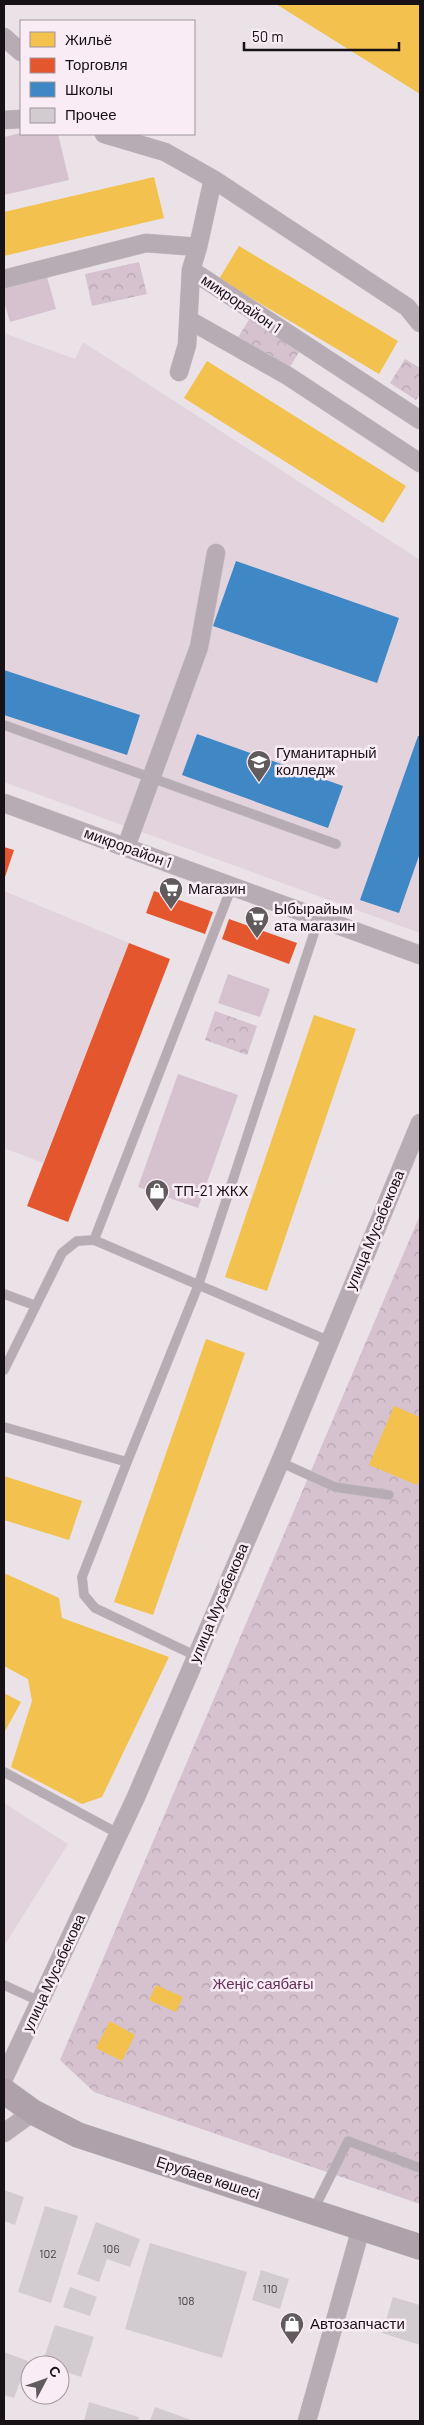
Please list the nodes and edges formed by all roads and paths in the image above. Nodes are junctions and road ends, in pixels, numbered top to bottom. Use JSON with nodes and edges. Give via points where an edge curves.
{"nodes":[{"id":1,"x":4,"y":37,"type":"edge"},
{"id":2,"x":20,"y":51,"type":"edge"},
{"id":3,"x":20,"y":119,"type":"edge"},
{"id":4,"x":4,"y":120,"type":"edge"},
{"id":5,"x":110,"y":135,"type":"edge"},
{"id":6,"x":123,"y":137,"type":"edge"},
{"id":7,"x":213,"y":179,"type":"junction"},
{"id":8,"x":198,"y":247,"type":"junction"},
{"id":9,"x":191,"y":270,"type":"junction"},
{"id":10,"x":4,"y":279,"type":"edge"},
{"id":11,"x":189,"y":320,"type":"junction"},
{"id":12,"x":420,"y":323,"type":"edge"},
{"id":13,"x":179,"y":372,"type":"dead end"},
{"id":14,"x":420,"y":420,"type":"edge"},
{"id":15,"x":420,"y":463,"type":"edge"},
{"id":16,"x":216,"y":553,"type":"dead end"},
{"id":17,"x":4,"y":725,"type":"edge"},
{"id":18,"x":151,"y":779,"type":"junction"},
{"id":19,"x":4,"y":803,"type":"edge"},
{"id":20,"x":336,"y":844,"type":"dead end"},
{"id":21,"x":126,"y":847,"type":"junction"},
{"id":22,"x":232,"y":886,"type":"junction"},
{"id":23,"x":319,"y":918,"type":"junction"},
{"id":24,"x":420,"y":955,"type":"edge"},
{"id":25,"x":420,"y":1123,"type":"edge"},
{"id":26,"x":94,"y":1240,"type":"junction"},
{"id":27,"x":198,"y":1286,"type":"junction"},
{"id":28,"x":4,"y":1294,"type":"edge"},
{"id":29,"x":34,"y":1305,"type":"junction"},
{"id":30,"x":329,"y":1341,"type":"junction"},
{"id":31,"x":4,"y":1370,"type":"edge"},
{"id":32,"x":4,"y":1427,"type":"edge"},
{"id":33,"x":128,"y":1462,"type":"junction"},
{"id":34,"x":280,"y":1462,"type":"junction"},
{"id":35,"x":389,"y":1495,"type":"dead end"},
{"id":36,"x":196,"y":1656,"type":"junction"},
{"id":37,"x":4,"y":1772,"type":"edge"},
{"id":38,"x":118,"y":1834,"type":"junction"},
{"id":39,"x":4,"y":1985,"type":"edge"},
{"id":40,"x":41,"y":2002,"type":"junction"},
{"id":41,"x":4,"y":2078,"type":"edge"},
{"id":42,"x":4,"y":2091,"type":"edge"},
{"id":43,"x":33,"y":2112,"type":"junction"},
{"id":44,"x":4,"y":2133,"type":"edge"},
{"id":45,"x":420,"y":2168,"type":"edge"},
{"id":46,"x":312,"y":2212,"type":"junction"},
{"id":47,"x":361,"y":2228,"type":"junction"},
{"id":48,"x":420,"y":2246,"type":"edge"},
{"id":49,"x":307,"y":2421,"type":"edge"}],
"edges":[{"from":1,"to":2,"type":"street"},
{"from":3,"to":4,"type":"street"},
{"from":5,"to":6,"type":"street"},
{"from":6,"to":7,"type":"street","via":[[165,152]]},
{"from":7,"to":8,"type":"street","name":"микрорайон 1"},
{"from":7,"to":12,"type":"street","via":[[408,307]]},
{"from":8,"to":9,"type":"street","name":"микрорайон 1"},
{"from":8,"to":10,"type":"street","via":[[146,243]]},
{"from":9,"to":11,"type":"street"},
{"from":9,"to":14,"type":"street","name":"микрорайон 1"},
{"from":11,"to":13,"type":"street"},
{"from":11,"to":15,"type":"street","via":[[288,376]]},
{"from":16,"to":18,"type":"street","via":[[199,647]]},
{"from":17,"to":18,"type":"lane"},
{"from":18,"to":20,"type":"lane"},
{"from":18,"to":21,"type":"street"},
{"from":19,"to":21,"type":"street","name":"микрорайон 1"},
{"from":21,"to":22,"type":"street","name":"микрорайон 1"},
{"from":22,"to":23,"type":"street","name":"микрорайон 1"},
{"from":22,"to":26,"type":"lane"},
{"from":23,"to":24,"type":"street","name":"микрорайон 1"},
{"from":23,"to":27,"type":"lane"},
{"from":25,"to":30,"type":"street","name":"улица Мусабекова"},
{"from":26,"to":27,"type":"lane"},
{"from":26,"to":29,"type":"lane","via":[[77,1241],[62,1253]]},
{"from":27,"to":30,"type":"lane"},
{"from":27,"to":33,"type":"lane"},
{"from":28,"to":29,"type":"lane"},
{"from":29,"to":31,"type":"lane"},
{"from":30,"to":34,"type":"street","name":"улица Мусабекова"},
{"from":32,"to":33,"type":"lane"},
{"from":33,"to":36,"type":"lane","via":[[82,1577],[84,1595],[95,1608]]},
{"from":34,"to":35,"type":"lane","via":[[334,1487]]},
{"from":34,"to":36,"type":"street","name":"улица Мусабекова"},
{"from":36,"to":38,"type":"street","name":"улица Мусабекова"},
{"from":37,"to":38,"type":"lane"},
{"from":38,"to":40,"type":"street","name":"улица Мусабекова"},
{"from":39,"to":40,"type":"lane"},
{"from":40,"to":41,"type":"street","name":"улица Мусабекова"},
{"from":42,"to":43,"type":"main road","name":"Ерубаев көшесі"},
{"from":43,"to":44,"type":"street"},
{"from":43,"to":46,"type":"main road","name":"Ерубаев көшесі","via":[[78,2135]]},
{"from":45,"to":46,"type":"lane","via":[[348,2141]]},
{"from":46,"to":47,"type":"main road","name":"Ерубаев көшесі"},
{"from":47,"to":48,"type":"main road","name":"Ерубаев көшесі"},
{"from":47,"to":49,"type":"street"}]}
